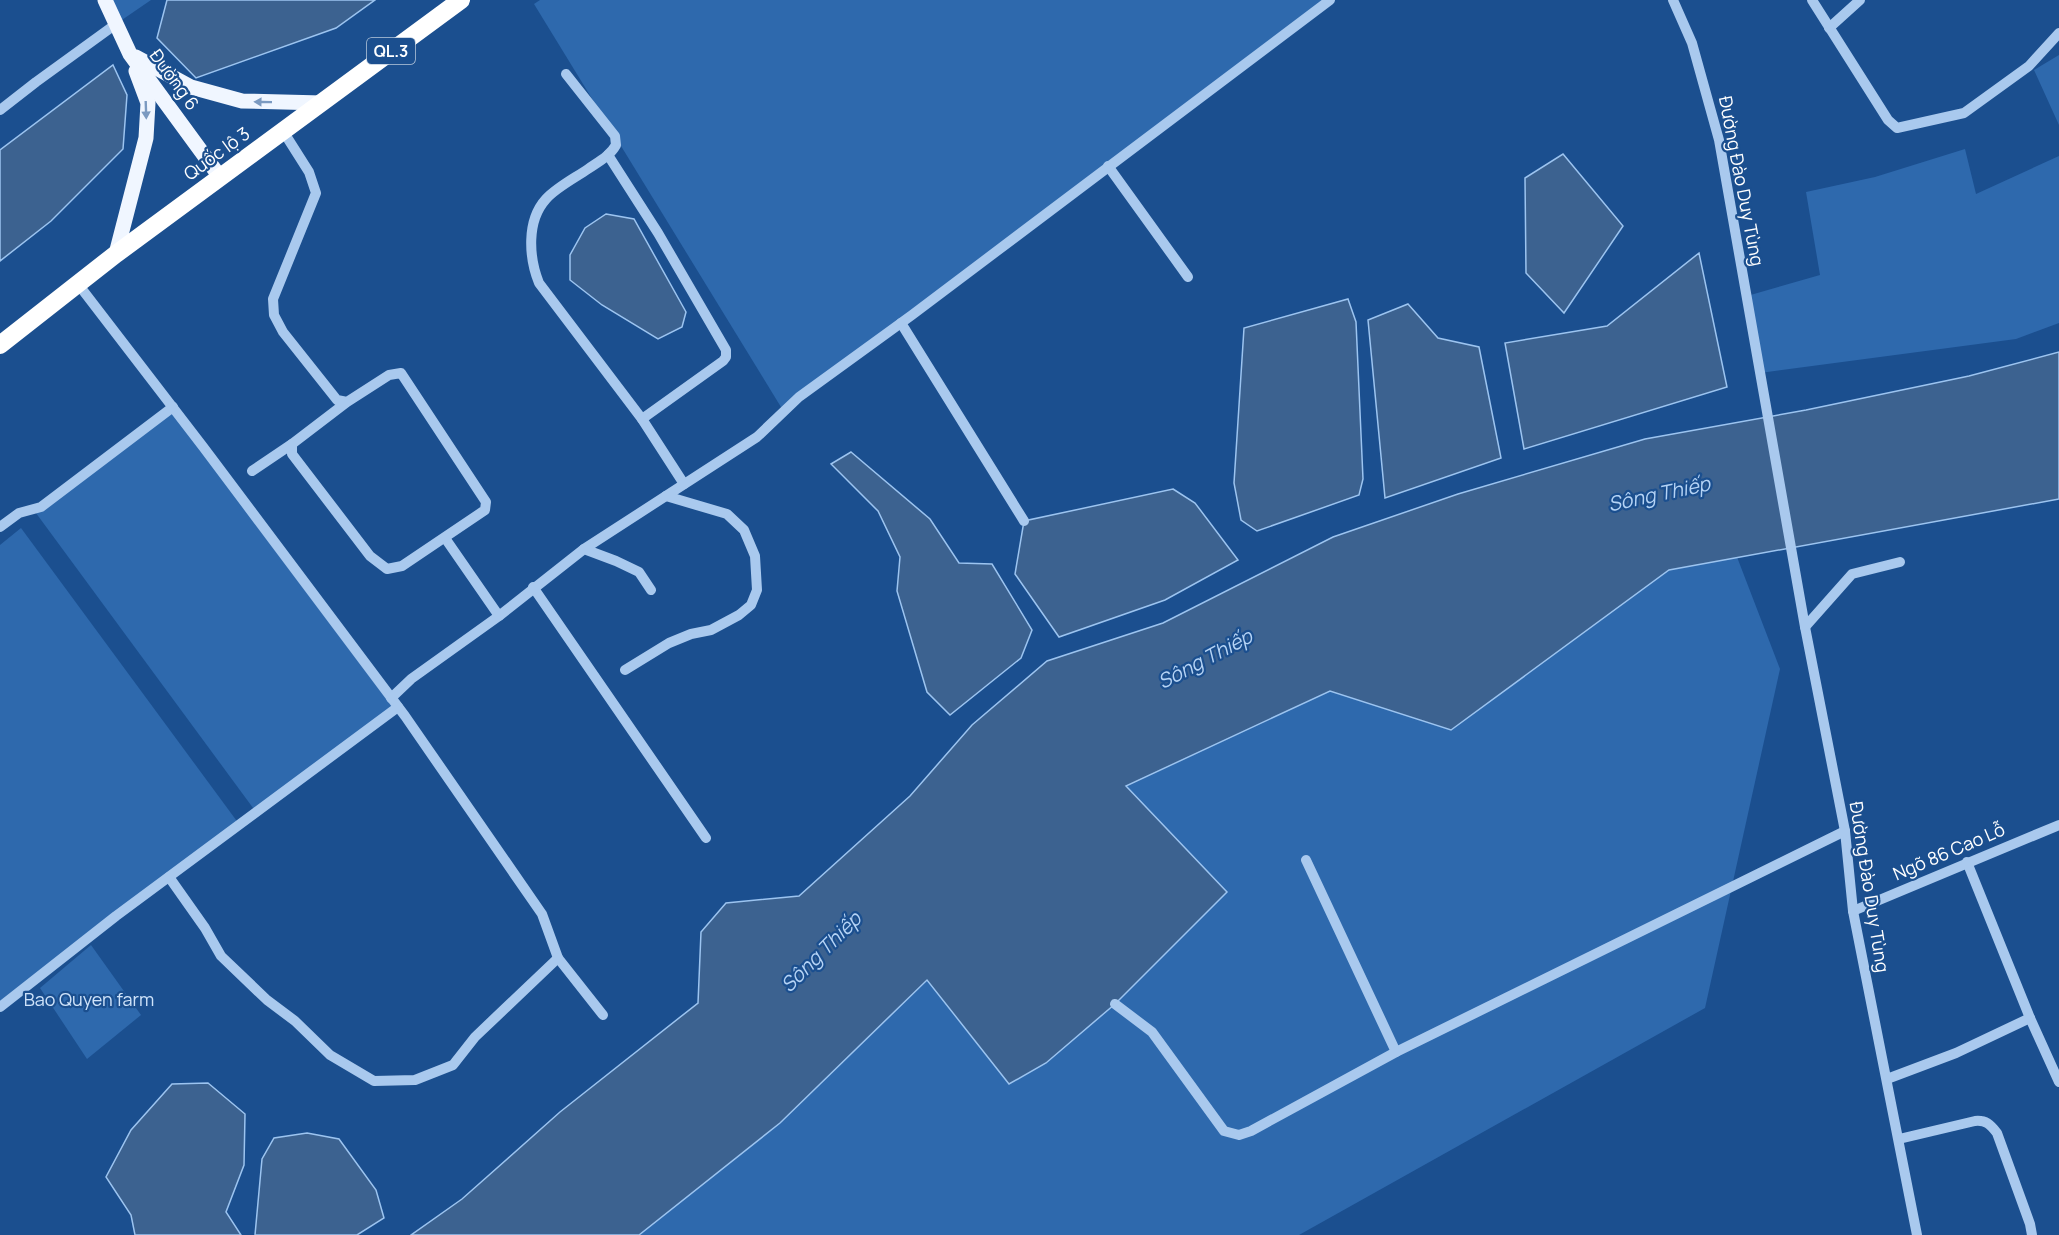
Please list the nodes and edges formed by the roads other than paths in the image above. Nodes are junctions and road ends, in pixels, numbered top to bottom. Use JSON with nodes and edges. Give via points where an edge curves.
{"nodes":[{"id":1,"x":105,"y":0,"type":"edge"},
{"id":2,"x":460,"y":0,"type":"edge"},
{"id":3,"x":1330,"y":0,"type":"edge"},
{"id":4,"x":1673,"y":0,"type":"edge"},
{"id":5,"x":1812,"y":0,"type":"edge"},
{"id":6,"x":1860,"y":0,"type":"edge"},
{"id":7,"x":116,"y":24,"type":"junction"},
{"id":8,"x":1829,"y":28,"type":"junction"},
{"id":9,"x":2059,"y":33,"type":"edge"},
{"id":10,"x":130,"y":54,"type":"junction"},
{"id":11,"x":566,"y":74,"type":"dead end"},
{"id":12,"x":322,"y":103,"type":"junction"},
{"id":13,"x":0,"y":110,"type":"edge"},
{"id":14,"x":283,"y":131,"type":"junction"},
{"id":15,"x":608,"y":155,"type":"junction"},
{"id":16,"x":1108,"y":166,"type":"junction"},
{"id":17,"x":220,"y":177,"type":"junction"},
{"id":18,"x":116,"y":254,"type":"junction"},
{"id":19,"x":1188,"y":277,"type":"dead end"},
{"id":20,"x":78,"y":284,"type":"junction"},
{"id":21,"x":901,"y":323,"type":"junction"},
{"id":22,"x":0,"y":345,"type":"edge"},
{"id":23,"x":347,"y":402,"type":"junction"},
{"id":24,"x":173,"y":407,"type":"junction"},
{"id":25,"x":642,"y":419,"type":"junction"},
{"id":26,"x":292,"y":444,"type":"junction"},
{"id":27,"x":252,"y":471,"type":"dead end"},
{"id":28,"x":684,"y":484,"type":"junction"},
{"id":29,"x":666,"y":496,"type":"junction"},
{"id":30,"x":1024,"y":521,"type":"dead end"},
{"id":31,"x":0,"y":527,"type":"edge"},
{"id":32,"x":445,"y":538,"type":"junction"},
{"id":33,"x":584,"y":549,"type":"junction"},
{"id":34,"x":1900,"y":562,"type":"dead end"},
{"id":35,"x":533,"y":587,"type":"junction"},
{"id":36,"x":651,"y":590,"type":"dead end"},
{"id":37,"x":499,"y":616,"type":"junction"},
{"id":38,"x":1805,"y":627,"type":"junction"},
{"id":39,"x":625,"y":670,"type":"dead end"},
{"id":40,"x":394,"y":703,"type":"junction"},
{"id":41,"x":2059,"y":825,"type":"edge"},
{"id":42,"x":1845,"y":831,"type":"junction"},
{"id":43,"x":706,"y":838,"type":"dead end"},
{"id":44,"x":1306,"y":860,"type":"dead end"},
{"id":45,"x":1967,"y":862,"type":"junction"},
{"id":46,"x":169,"y":877,"type":"junction"},
{"id":47,"x":1853,"y":911,"type":"junction"},
{"id":48,"x":558,"y":958,"type":"junction"},
{"id":49,"x":1115,"y":1004,"type":"dead end"},
{"id":50,"x":0,"y":1006,"type":"edge"},
{"id":51,"x":603,"y":1015,"type":"dead end"},
{"id":52,"x":2030,"y":1018,"type":"junction"},
{"id":53,"x":1396,"y":1052,"type":"junction"},
{"id":54,"x":1887,"y":1079,"type":"junction"},
{"id":55,"x":2059,"y":1082,"type":"edge"},
{"id":56,"x":1899,"y":1139,"type":"junction"},
{"id":57,"x":1917,"y":1235,"type":"edge"},
{"id":58,"x":2032,"y":1235,"type":"edge"}],
"edges":[{"from":1,"to":7,"type":"main road","name":"Đường 6"},
{"from":2,"to":12,"type":"highway","name":"Quốc lộ 3","number":"QL.3"},
{"from":3,"to":16,"type":"street"},
{"from":4,"to":38,"type":"street","name":"Đường Đào Duy Tùng","via":[[1692,43],[1719,140]]},
{"from":5,"to":8,"type":"street"},
{"from":6,"to":8,"type":"street"},
{"from":7,"to":10,"type":"main road","name":"Đường 6"},
{"from":7,"to":13,"type":"street"},
{"from":8,"to":9,"type":"street","via":[[1897,128],[1964,114],[2029,66]]},
{"from":12,"to":10,"type":"main road","one_way":true,"via":[[243,101],[191,87]]},
{"from":10,"to":17,"type":"main road","name":"Đường 6"},
{"from":10,"to":18,"type":"main road","one_way":true,"via":[[148,103],[146,138]]},
{"from":11,"to":15,"type":"street","via":[[615,136],[616,145]]},
{"from":12,"to":14,"type":"highway","name":"Quốc lộ 3","number":"QL.3"},
{"from":14,"to":17,"type":"highway","name":"Quốc lộ 3","number":"QL.3"},
{"from":14,"to":23,"type":"street","via":[[309,172],[316,193],[273,298],[274,315],[337,400]]},
{"from":15,"to":25,"type":"street","via":[[546,198],[534,224],[532,266],[539,283]]},
{"from":15,"to":25,"type":"street","via":[[726,350],[723,361]]},
{"from":16,"to":19,"type":"street"},
{"from":16,"to":21,"type":"street"},
{"from":17,"to":18,"type":"highway","name":"Quốc lộ 3","number":"QL.3"},
{"from":18,"to":20,"type":"highway","name":"Quốc lộ 3","number":"QL.3"},
{"from":20,"to":22,"type":"highway","name":"Quốc lộ 3","number":"QL.3"},
{"from":20,"to":24,"type":"street"},
{"from":21,"to":28,"type":"street","via":[[799,397],[757,437]]},
{"from":21,"to":30,"type":"street"},
{"from":23,"to":26,"type":"street"},
{"from":23,"to":32,"type":"street","via":[[389,375],[401,373],[486,502],[485,510]]},
{"from":24,"to":31,"type":"street","via":[[41,507],[19,513]]},
{"from":24,"to":40,"type":"street"},
{"from":25,"to":28,"type":"street"},
{"from":26,"to":27,"type":"street"},
{"from":26,"to":32,"type":"street","via":[[292,454],[370,556],[387,568],[402,566]]},
{"from":28,"to":29,"type":"street"},
{"from":29,"to":33,"type":"street"},
{"from":29,"to":39,"type":"street","via":[[727,514],[744,530],[755,556],[757,590],[751,605],[739,615],[711,630],[669,643]]},
{"from":32,"to":37,"type":"street"},
{"from":33,"to":35,"type":"street"},
{"from":33,"to":36,"type":"street","via":[[639,572]]},
{"from":34,"to":38,"type":"street","via":[[1852,574]]},
{"from":35,"to":37,"type":"street"},
{"from":35,"to":43,"type":"street"},
{"from":37,"to":40,"type":"street","via":[[411,679]]},
{"from":38,"to":42,"type":"street","name":"Đường Đào Duy Tùng"},
{"from":40,"to":46,"type":"street"},
{"from":40,"to":48,"type":"street","via":[[542,914]]},
{"from":41,"to":45,"type":"street","name":"Ngõ 86 Cao Lỗ"},
{"from":42,"to":47,"type":"street","name":"Đường Đào Duy Tùng"},
{"from":42,"to":53,"type":"street"},
{"from":44,"to":53,"type":"street"},
{"from":45,"to":47,"type":"street","name":"Ngõ 86 Cao Lỗ"},
{"from":45,"to":52,"type":"street"},
{"from":46,"to":48,"type":"street","via":[[221,956],[330,1055],[374,1081],[415,1080],[453,1065],[475,1037]]},
{"from":46,"to":50,"type":"street"},
{"from":47,"to":54,"type":"street","name":"Đường Đào Duy Tùng"},
{"from":48,"to":51,"type":"street"},
{"from":49,"to":53,"type":"street","via":[[1152,1032],[1224,1131],[1239,1135]]},
{"from":52,"to":54,"type":"street","via":[[1956,1053]]},
{"from":52,"to":55,"type":"street"},
{"from":54,"to":56,"type":"street","name":"Đường Đào Duy Tùng"},
{"from":56,"to":57,"type":"street","name":"Đường Đào Duy Tùng"},
{"from":56,"to":58,"type":"street","via":[[1975,1121],[1991,1125],[1997,1132]]}]}
